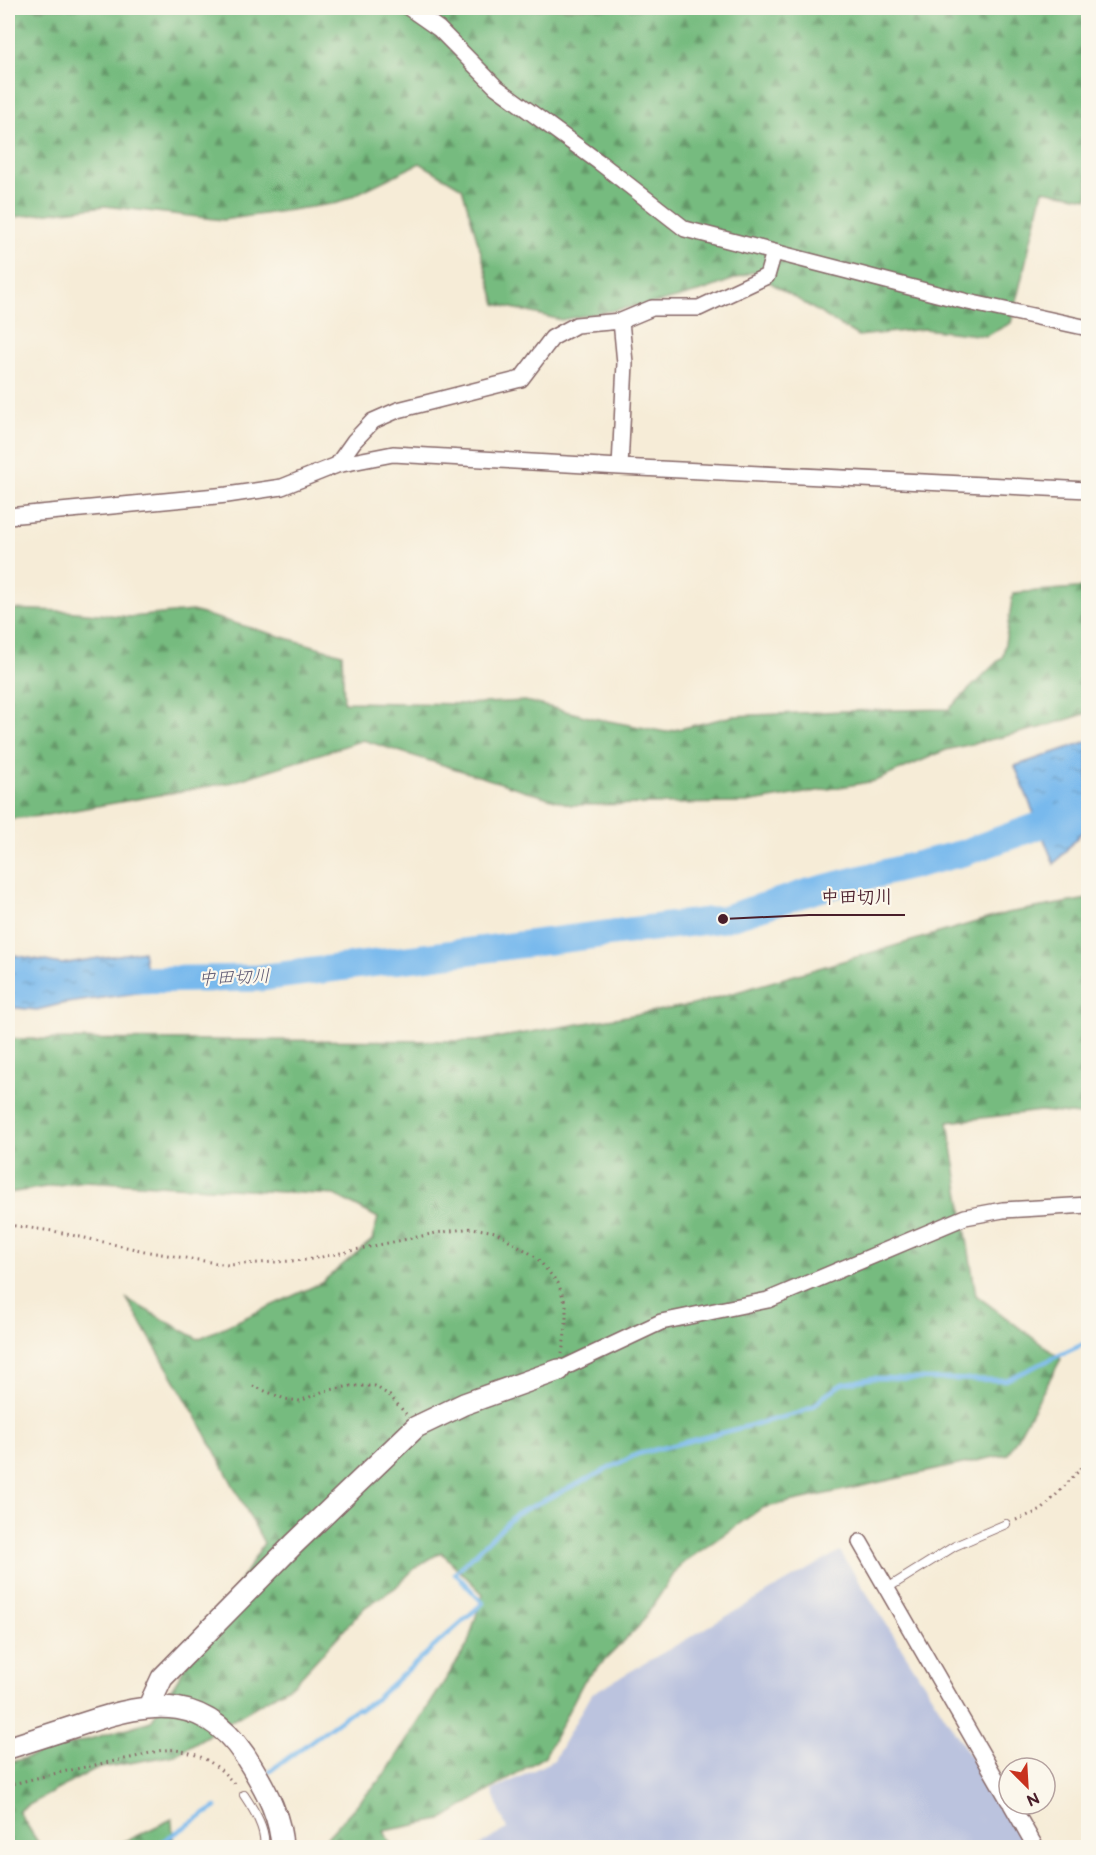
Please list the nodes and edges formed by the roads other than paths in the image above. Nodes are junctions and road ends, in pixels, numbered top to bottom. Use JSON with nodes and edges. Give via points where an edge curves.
{"nodes":[{"id":1,"x":409,"y":8,"type":"edge"},
{"id":2,"x":774,"y":252,"type":"junction"},
{"id":3,"x":621,"y":321,"type":"junction"},
{"id":4,"x":1089,"y":328,"type":"edge"},
{"id":5,"x":337,"y":465,"type":"junction"},
{"id":6,"x":620,"y":467,"type":"junction"},
{"id":7,"x":1089,"y":490,"type":"edge"},
{"id":8,"x":8,"y":516,"type":"edge"},
{"id":9,"x":1089,"y":1205,"type":"edge"},
{"id":10,"x":559,"y":1370,"type":"joint"},
{"id":11,"x":1006,"y":1524,"type":"road end"},
{"id":12,"x":861,"y":1542,"type":"dead end"},
{"id":13,"x":886,"y":1589,"type":"junction"},
{"id":14,"x":149,"y":1706,"type":"junction"},
{"id":15,"x":8,"y":1748,"type":"edge"},
{"id":16,"x":997,"y":1780,"type":"edge"},
{"id":17,"x":244,"y":1796,"type":"road end"},
{"id":18,"x":1018,"y":1816,"type":"edge"},
{"id":19,"x":275,"y":1846,"type":"edge"},
{"id":20,"x":1036,"y":1848,"type":"edge"}],
"edges":[{"from":1,"to":2,"type":"street","via":[[439,29],[496,87],[685,229]]},
{"from":2,"to":3,"type":"street","via":[[767,276],[699,308],[652,308]]},
{"from":2,"to":4,"type":"street","via":[[968,302]]},
{"from":3,"to":5,"type":"street","via":[[576,326],[552,338],[521,378],[398,410],[373,421]]},
{"from":3,"to":6,"type":"street","via":[[625,363]]},
{"from":5,"to":6,"type":"street","via":[[393,454]]},
{"from":5,"to":8,"type":"street","via":[[282,487]]},
{"from":6,"to":7,"type":"street"},
{"from":9,"to":10,"type":"street","via":[[1002,1210],[965,1217],[768,1300],[661,1322]]},
{"from":10,"to":14,"type":"street","via":[[464,1404],[416,1427],[162,1678]]},
{"from":11,"to":13,"type":"lane","via":[[955,1546]]},
{"from":12,"to":13,"type":"street"},
{"from":13,"to":16,"type":"street"},
{"from":14,"to":15,"type":"street"},
{"from":14,"to":19,"type":"street","via":[[188,1711],[215,1722],[230,1735],[243,1750],[275,1811]]},
{"from":17,"to":19,"type":"lane","via":[[266,1838]]},
{"from":18,"to":20,"type":"street"}]}
